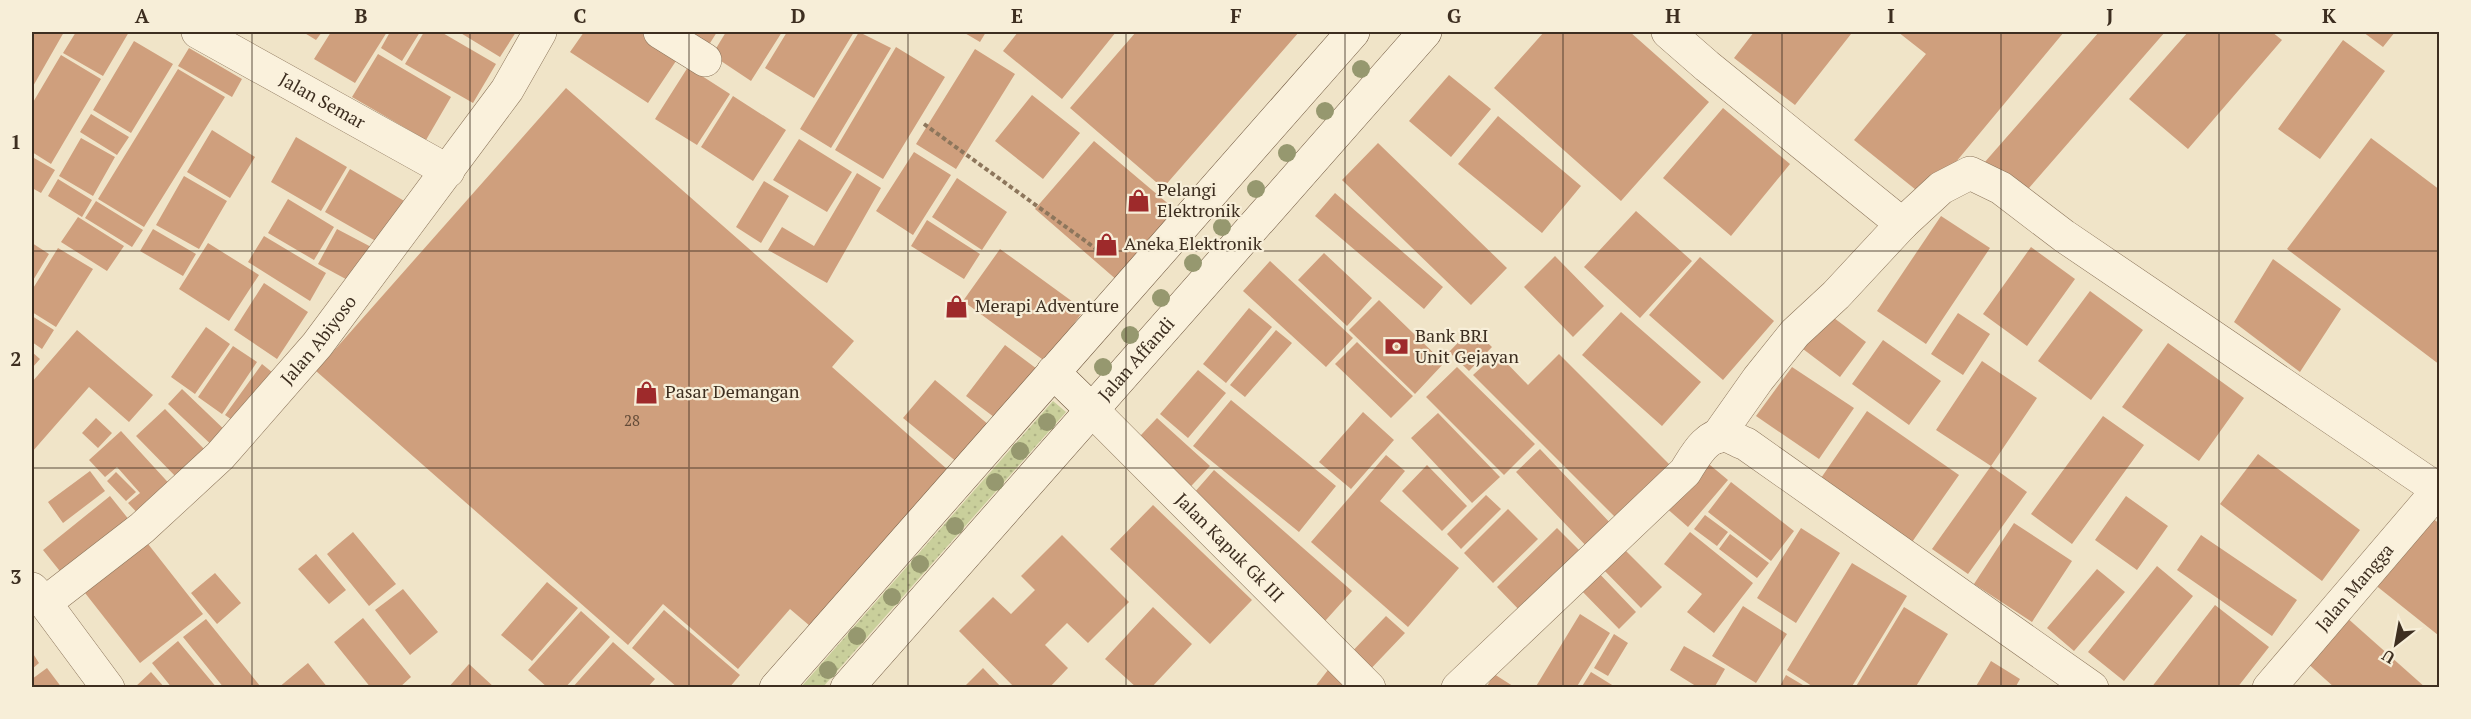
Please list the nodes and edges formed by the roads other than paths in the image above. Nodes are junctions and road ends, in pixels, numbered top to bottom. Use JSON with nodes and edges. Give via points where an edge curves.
{"nodes":[{"id":1,"x":198,"y":32,"type":"edge"},
{"id":2,"x":540,"y":32,"type":"edge"},
{"id":3,"x":660,"y":32,"type":"edge"},
{"id":4,"x":1353,"y":32,"type":"edge"},
{"id":5,"x":1425,"y":32,"type":"edge"},
{"id":6,"x":1668,"y":32,"type":"edge"},
{"id":7,"x":705,"y":60,"type":"dead end"},
{"id":8,"x":448,"y":171,"type":"junction"},
{"id":9,"x":1902,"y":224,"type":"junction"},
{"id":10,"x":1053,"y":372,"type":"junction"},
{"id":11,"x":1091,"y":409,"type":"junction"},
{"id":12,"x":1717,"y":437,"type":"junction"},
{"id":13,"x":2439,"y":490,"type":"edge"},
{"id":14,"x":38,"y":596,"type":"edge"},
{"id":15,"x":108,"y":687,"type":"edge"},
{"id":16,"x":776,"y":687,"type":"edge"},
{"id":17,"x":847,"y":687,"type":"edge"},
{"id":18,"x":1369,"y":687,"type":"edge"},
{"id":19,"x":1458,"y":687,"type":"edge"},
{"id":20,"x":2092,"y":687,"type":"edge"},
{"id":21,"x":2269,"y":687,"type":"edge"}],
"edges":[{"from":1,"to":8,"type":"street","name":"Jalan Semar"},
{"from":2,"to":8,"type":"street","name":"Jalan Abiyoso","via":[[507,90]]},
{"from":3,"to":7,"type":"street"},
{"from":4,"to":10,"type":"street"},
{"from":5,"to":11,"type":"street","name":"Jalan Affandi"},
{"from":6,"to":9,"type":"street"},
{"from":8,"to":14,"type":"street","name":"Jalan Abiyoso","via":[[317,345],[220,456],[142,528]]},
{"from":9,"to":12,"type":"street","via":[[1795,333]]},
{"from":9,"to":13,"type":"street","via":[[1941,188],[1970,173],[1991,183]]},
{"from":10,"to":11,"type":"street","name":"Jalan Kapuk Gk III"},
{"from":10,"to":16,"type":"street"},
{"from":11,"to":17,"type":"street","name":"Jalan Affandi"},
{"from":11,"to":18,"type":"street","name":"Jalan Kapuk Gk III"},
{"from":12,"to":19,"type":"street","via":[[1702,446],[1685,472]]},
{"from":12,"to":20,"type":"street","via":[[1726,435],[1746,444]]},
{"from":13,"to":21,"type":"street","name":"Jalan Mangga"},
{"from":14,"to":15,"type":"street"}]}
